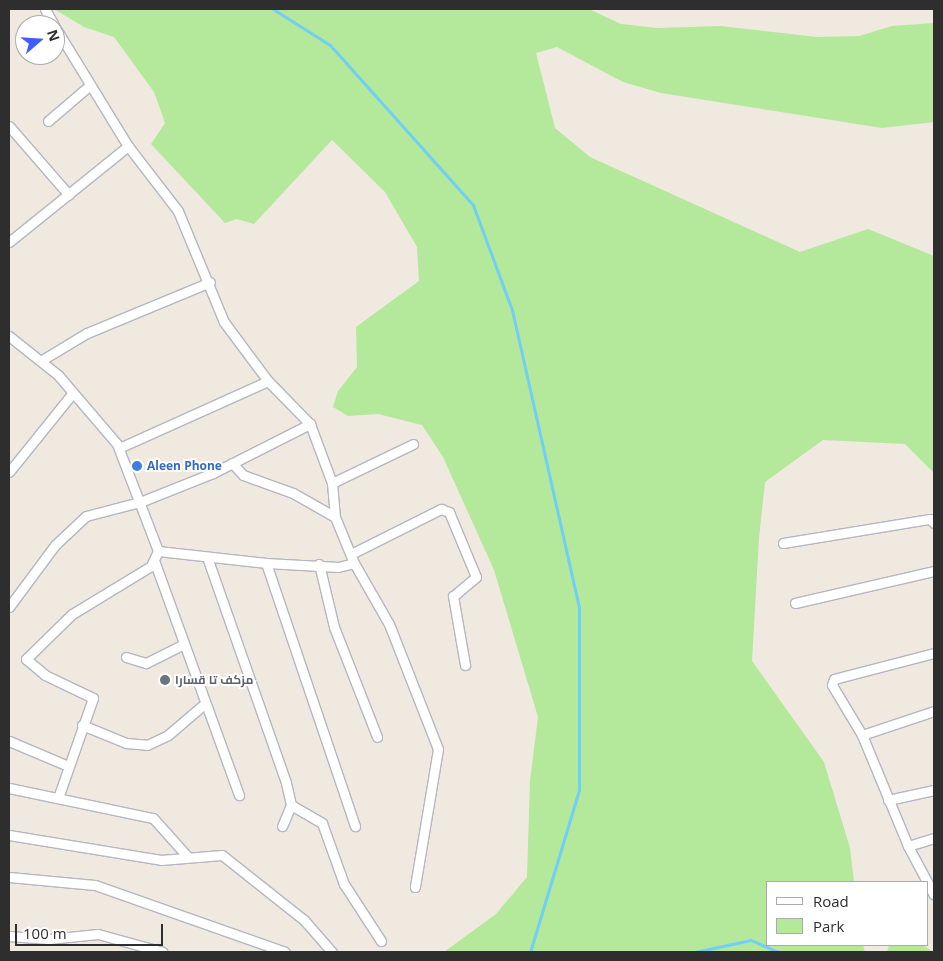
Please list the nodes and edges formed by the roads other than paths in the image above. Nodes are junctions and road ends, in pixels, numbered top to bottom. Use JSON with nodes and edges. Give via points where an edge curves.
{"nodes":[{"id":1,"x":65,"y":45,"type":"edge"},
{"id":2,"x":89,"y":86,"type":"junction"},
{"id":3,"x":48,"y":121,"type":"dead end"},
{"id":4,"x":9,"y":126,"type":"edge"},
{"id":5,"x":128,"y":146,"type":"junction"},
{"id":6,"x":68,"y":194,"type":"junction"},
{"id":7,"x":10,"y":239,"type":"edge"},
{"id":8,"x":210,"y":282,"type":"junction"},
{"id":9,"x":9,"y":336,"type":"edge"},
{"id":10,"x":42,"y":360,"type":"junction"},
{"id":11,"x":268,"y":381,"type":"junction"},
{"id":12,"x":72,"y":394,"type":"junction"},
{"id":13,"x":310,"y":424,"type":"junction"},
{"id":14,"x":413,"y":444,"type":"dead end"},
{"id":15,"x":119,"y":448,"type":"junction"},
{"id":16,"x":232,"y":463,"type":"junction"},
{"id":17,"x":9,"y":472,"type":"edge"},
{"id":18,"x":332,"y":483,"type":"junction"},
{"id":19,"x":140,"y":502,"type":"junction"},
{"id":20,"x":335,"y":517,"type":"junction"},
{"id":21,"x":934,"y":524,"type":"edge"},
{"id":22,"x":783,"y":543,"type":"dead end"},
{"id":23,"x":158,"y":551,"type":"junction"},
{"id":24,"x":351,"y":554,"type":"junction"},
{"id":25,"x":207,"y":557,"type":"junction"},
{"id":26,"x":155,"y":563,"type":"junction"},
{"id":27,"x":266,"y":563,"type":"junction"},
{"id":28,"x":319,"y":564,"type":"junction"},
{"id":29,"x":354,"y":564,"type":"junction"},
{"id":30,"x":934,"y":571,"type":"edge"},
{"id":31,"x":795,"y":603,"type":"dead end"},
{"id":32,"x":9,"y":607,"type":"edge"},
{"id":33,"x":184,"y":644,"type":"junction"},
{"id":34,"x":934,"y":653,"type":"edge"},
{"id":35,"x":126,"y":657,"type":"dead end"},
{"id":36,"x":465,"y":665,"type":"dead end"},
{"id":37,"x":203,"y":705,"type":"junction"},
{"id":38,"x":934,"y":711,"type":"edge"},
{"id":39,"x":82,"y":725,"type":"junction"},
{"id":40,"x":862,"y":735,"type":"junction"},
{"id":41,"x":377,"y":737,"type":"dead end"},
{"id":42,"x":9,"y":741,"type":"edge"},
{"id":43,"x":66,"y":765,"type":"junction"},
{"id":44,"x":9,"y":788,"type":"edge"},
{"id":45,"x":934,"y":790,"type":"edge"},
{"id":46,"x":239,"y":795,"type":"dead end"},
{"id":47,"x":58,"y":798,"type":"junction"},
{"id":48,"x":888,"y":800,"type":"junction"},
{"id":49,"x":291,"y":805,"type":"junction"},
{"id":50,"x":282,"y":826,"type":"dead end"},
{"id":51,"x":355,"y":826,"type":"dead end"},
{"id":52,"x":9,"y":835,"type":"edge"},
{"id":53,"x":934,"y":838,"type":"edge"},
{"id":54,"x":908,"y":846,"type":"junction"},
{"id":55,"x":188,"y":857,"type":"junction"},
{"id":56,"x":9,"y":877,"type":"edge"},
{"id":57,"x":927,"y":881,"type":"edge"},
{"id":58,"x":928,"y":884,"type":"edge"},
{"id":59,"x":416,"y":887,"type":"dead end"},
{"id":60,"x":934,"y":895,"type":"edge"},
{"id":61,"x":9,"y":936,"type":"edge"},
{"id":62,"x":381,"y":940,"type":"dead end"},
{"id":63,"x":163,"y":952,"type":"edge"},
{"id":64,"x":285,"y":952,"type":"edge"},
{"id":65,"x":332,"y":952,"type":"edge"}],
"edges":[{"from":1,"to":2,"type":"street"},
{"from":2,"to":3,"type":"street"},
{"from":2,"to":5,"type":"street"},
{"from":4,"to":6,"type":"street"},
{"from":5,"to":6,"type":"street"},
{"from":5,"to":8,"type":"street","via":[[178,211]]},
{"from":6,"to":7,"type":"street"},
{"from":8,"to":10,"type":"street","via":[[87,333]]},
{"from":8,"to":11,"type":"street","via":[[224,322]]},
{"from":9,"to":10,"type":"street"},
{"from":10,"to":12,"type":"street"},
{"from":11,"to":13,"type":"street"},
{"from":11,"to":15,"type":"street"},
{"from":12,"to":15,"type":"street"},
{"from":12,"to":17,"type":"street"},
{"from":13,"to":16,"type":"street"},
{"from":13,"to":18,"type":"street"},
{"from":14,"to":18,"type":"street"},
{"from":15,"to":19,"type":"street"},
{"from":16,"to":19,"type":"street"},
{"from":16,"to":20,"type":"street","via":[[243,475],[294,493]]},
{"from":18,"to":20,"type":"street"},
{"from":19,"to":23,"type":"street"},
{"from":19,"to":32,"type":"street","via":[[102,510],[72,525]]},
{"from":20,"to":24,"type":"street"},
{"from":21,"to":22,"type":"street","via":[[930,520]]},
{"from":23,"to":25,"type":"street"},
{"from":23,"to":26,"type":"street"},
{"from":24,"to":29,"type":"street"},
{"from":24,"to":36,"type":"street","via":[[441,509],[449,512],[476,577],[452,596]]},
{"from":25,"to":27,"type":"street"},
{"from":25,"to":49,"type":"street"},
{"from":26,"to":33,"type":"street"},
{"from":26,"to":39,"type":"street","via":[[72,614],[26,659],[45,675],[93,698]]},
{"from":27,"to":28,"type":"street"},
{"from":27,"to":51,"type":"street"},
{"from":28,"to":29,"type":"street"},
{"from":28,"to":41,"type":"street","via":[[334,627]]},
{"from":29,"to":59,"type":"street","via":[[389,624],[438,748]]},
{"from":30,"to":31,"type":"street"},
{"from":33,"to":35,"type":"street","via":[[146,663]]},
{"from":33,"to":37,"type":"street"},
{"from":34,"to":40,"type":"street","via":[[834,679],[833,691]]},
{"from":37,"to":39,"type":"street","via":[[168,735],[147,745],[126,743]]},
{"from":37,"to":46,"type":"street"},
{"from":38,"to":40,"type":"street"},
{"from":39,"to":43,"type":"street"},
{"from":40,"to":48,"type":"street"},
{"from":42,"to":43,"type":"street"},
{"from":43,"to":47,"type":"street"},
{"from":44,"to":47,"type":"street"},
{"from":45,"to":48,"type":"street"},
{"from":47,"to":55,"type":"street","via":[[153,818]]},
{"from":48,"to":54,"type":"street"},
{"from":49,"to":50,"type":"street"},
{"from":49,"to":62,"type":"street","via":[[322,823],[344,884]]},
{"from":52,"to":55,"type":"street","via":[[161,860]]},
{"from":53,"to":54,"type":"street"},
{"from":54,"to":57,"type":"street"},
{"from":55,"to":65,"type":"street","via":[[226,858],[304,920]]},
{"from":56,"to":64,"type":"street","via":[[95,885]]},
{"from":58,"to":60,"type":"street"},
{"from":61,"to":63,"type":"street","via":[[49,939],[98,934]]}]}
